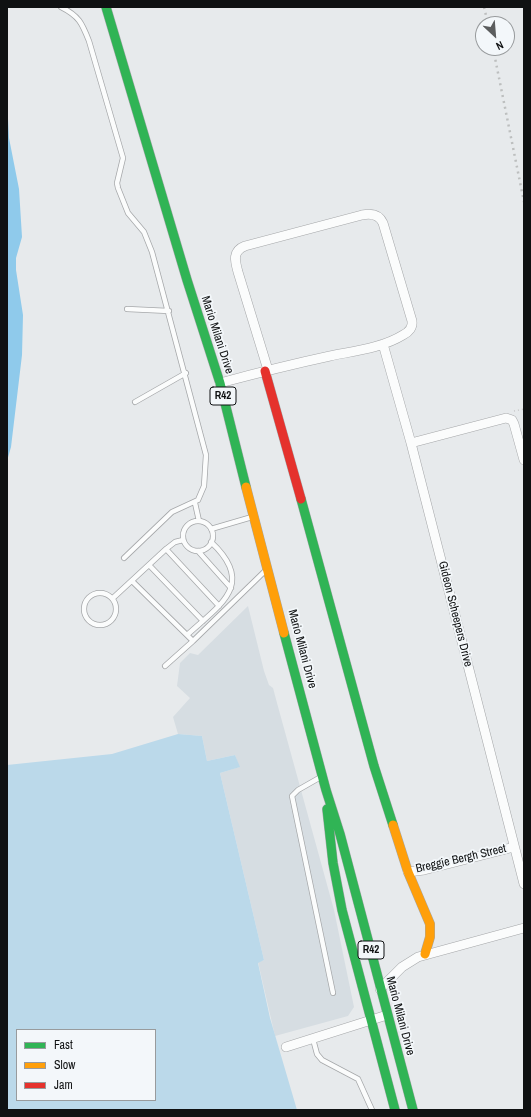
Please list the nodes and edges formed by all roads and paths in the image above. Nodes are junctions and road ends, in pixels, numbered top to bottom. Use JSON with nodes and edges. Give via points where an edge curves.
{"nodes":[{"id":1,"x":61,"y":7,"type":"edge"},
{"id":2,"x":106,"y":7,"type":"edge"},
{"id":3,"x":127,"y":309,"type":"dead end"},
{"id":4,"x":169,"y":310,"type":"junction"},
{"id":5,"x":383,"y":344,"type":"junction"},
{"id":6,"x":266,"y":370,"type":"junction"},
{"id":7,"x":186,"y":374,"type":"junction"},
{"id":8,"x":220,"y":383,"type":"junction"},
{"id":9,"x":135,"y":402,"type":"dead end"},
{"id":10,"x":412,"y":443,"type":"junction"},
{"id":11,"x":524,"y":460,"type":"edge"},
{"id":12,"x":195,"y":503,"type":"junction"},
{"id":13,"x":253,"y":516,"type":"junction"},
{"id":14,"x":199,"y":521,"type":"junction"},
{"id":15,"x":211,"y":529,"type":"junction"},
{"id":16,"x":183,"y":540,"type":"junction"},
{"id":17,"x":211,"y":542,"type":"junction"},
{"id":18,"x":166,"y":548,"type":"junction"},
{"id":19,"x":198,"y":551,"type":"junction"},
{"id":20,"x":124,"y":558,"type":"dead end"},
{"id":21,"x":149,"y":565,"type":"junction"},
{"id":22,"x":268,"y":568,"type":"junction"},
{"id":23,"x":132,"y":580,"type":"junction"},
{"id":24,"x":231,"y":588,"type":"junction"},
{"id":25,"x":112,"y":598,"type":"junction"},
{"id":26,"x":219,"y":606,"type":"junction"},
{"id":27,"x":203,"y":621,"type":"junction"},
{"id":28,"x":187,"y":635,"type":"junction"},
{"id":29,"x":194,"y":641,"type":"junction"},
{"id":30,"x":166,"y":666,"type":"dead end"},
{"id":31,"x":323,"y":776,"type":"junction"},
{"id":32,"x":326,"y":790,"type":"junction"},
{"id":33,"x":514,"y":847,"type":"junction"},
{"id":34,"x":408,"y":872,"type":"junction"},
{"id":35,"x":524,"y":884,"type":"edge"},
{"id":36,"x":363,"y":920,"type":"junction"},
{"id":37,"x":346,"y":925,"type":"junction"},
{"id":38,"x":524,"y":928,"type":"edge"},
{"id":39,"x":425,"y":954,"type":"junction"},
{"id":40,"x":380,"y":989,"type":"junction"},
{"id":41,"x":333,"y":993,"type":"dead end"},
{"id":42,"x":388,"y":1015,"type":"junction"},
{"id":43,"x":370,"y":1021,"type":"junction"},
{"id":44,"x":313,"y":1039,"type":"junction"},
{"id":45,"x":286,"y":1047,"type":"dead end"},
{"id":46,"x":372,"y":1110,"type":"edge"},
{"id":47,"x":395,"y":1110,"type":"edge"},
{"id":48,"x":413,"y":1110,"type":"edge"}],
"edges":[{"from":1,"to":4,"type":"lane","via":[[82,23],[89,41],[123,158],[118,188],[128,213],[148,240]]},
{"from":2,"to":8,"type":"main road","name":"Mario Milani Drive","number":"R42"},
{"from":3,"to":4,"type":"lane"},
{"from":4,"to":7,"type":"lane"},
{"from":5,"to":6,"type":"street"},
{"from":5,"to":6,"type":"street","via":[[407,332],[412,327],[412,321],[383,223],[376,215],[365,214],[244,246],[236,252],[234,257]]},
{"from":5,"to":10,"type":"street","name":"Gideon Scheepers Drive"},
{"from":6,"to":8,"type":"street"},
{"from":6,"to":34,"type":"main road","via":[[372,759]]},
{"from":7,"to":9,"type":"lane"},
{"from":7,"to":12,"type":"lane","via":[[206,455],[204,486],[201,496]]},
{"from":8,"to":13,"type":"main road","name":"Mario Milani Drive","number":"R42"},
{"from":10,"to":11,"type":"street","via":[[506,418],[514,424]]},
{"from":10,"to":33,"type":"street","name":"Gideon Scheepers Drive"},
{"from":12,"to":14,"type":"lane"},
{"from":12,"to":20,"type":"lane","via":[[172,512]]},
{"from":13,"to":15,"type":"lane"},
{"from":13,"to":22,"type":"main road","name":"Mario Milani Drive","number":"R42"},
{"from":14,"to":15,"type":"lane"},
{"from":14,"to":16,"type":"lane","via":[[186,526]]},
{"from":15,"to":17,"type":"lane"},
{"from":16,"to":18,"type":"lane"},
{"from":16,"to":19,"type":"lane","via":[[189,548]]},
{"from":17,"to":19,"type":"lane","via":[[203,550]]},
{"from":17,"to":24,"type":"lane","via":[[229,563],[234,579]]},
{"from":18,"to":21,"type":"lane"},
{"from":18,"to":26,"type":"lane"},
{"from":19,"to":24,"type":"lane"},
{"from":21,"to":23,"type":"lane"},
{"from":21,"to":27,"type":"lane"},
{"from":22,"to":29,"type":"lane"},
{"from":22,"to":31,"type":"main road","name":"Mario Milani Drive","number":"R42"},
{"from":23,"to":25,"type":"lane"},
{"from":23,"to":28,"type":"lane"},
{"from":24,"to":26,"type":"lane"},
{"from":25,"to":25,"type":"lane","via":[[116,609],[113,619],[104,624],[89,620],[84,611],[86,601],[90,597],[104,593]]},
{"from":26,"to":27,"type":"lane"},
{"from":27,"to":28,"type":"lane"},
{"from":28,"to":29,"type":"lane"},
{"from":29,"to":30,"type":"lane"},
{"from":31,"to":32,"type":"main road","name":"Mario Milani Drive","number":"R42"},
{"from":31,"to":41,"type":"lane","via":[[292,796]]},
{"from":32,"to":36,"type":"main road","name":"Mario Milani Drive","number":"R42"},
{"from":32,"to":37,"type":"main road","name":"Mario Milani Drive","number":"R42","via":[[333,863]]},
{"from":33,"to":34,"type":"street","name":"Breggie Bergh Street"},
{"from":33,"to":35,"type":"street","name":"Gideon Scheepers Drive"},
{"from":34,"to":39,"type":"main road","via":[[430,924],[430,937]]},
{"from":36,"to":37,"type":"main road"},
{"from":36,"to":40,"type":"main road","name":"Mario Milani Drive","number":"R42"},
{"from":37,"to":43,"type":"main road","name":"Mario Milani Drive","number":"R42"},
{"from":38,"to":39,"type":"street"},
{"from":39,"to":40,"type":"street","via":[[402,967]]},
{"from":40,"to":42,"type":"main road","name":"Mario Milani Drive","number":"R42"},
{"from":42,"to":43,"type":"street"},
{"from":42,"to":48,"type":"main road","name":"Mario Milani Drive","number":"R42"},
{"from":43,"to":44,"type":"street"},
{"from":43,"to":47,"type":"main road","name":"Mario Milani Drive","number":"R42"},
{"from":44,"to":45,"type":"street"},
{"from":44,"to":46,"type":"lane","via":[[317,1054],[322,1060],[358,1078]]}]}
